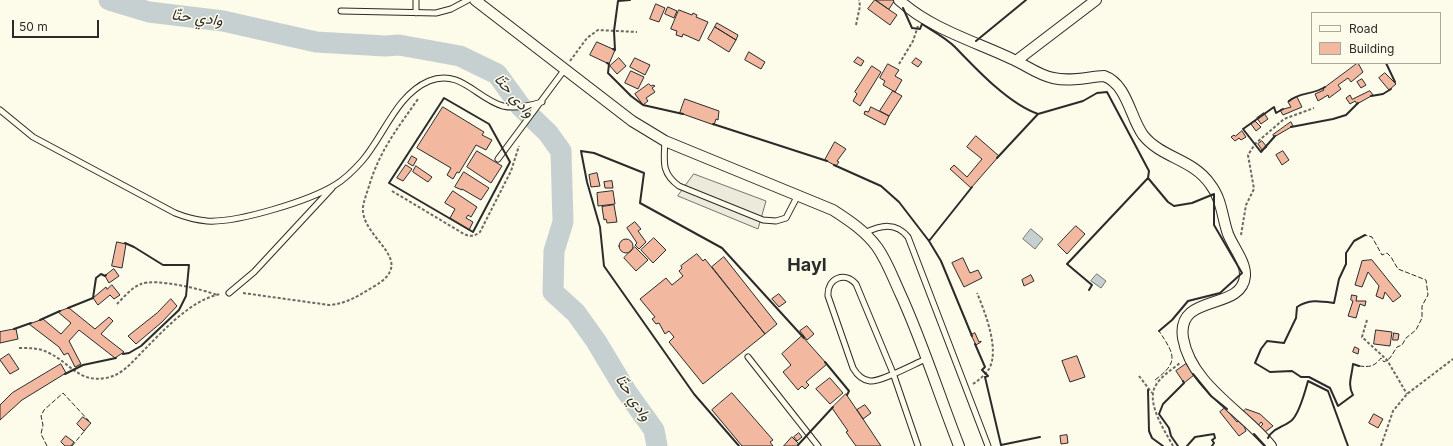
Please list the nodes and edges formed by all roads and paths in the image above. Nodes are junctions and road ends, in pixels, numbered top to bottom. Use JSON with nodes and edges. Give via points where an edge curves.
{"nodes":[{"id":1,"x":416,"y":0,"type":"edge"},
{"id":2,"x":468,"y":0,"type":"edge"},
{"id":3,"x":475,"y":0,"type":"edge"},
{"id":4,"x":859,"y":0,"type":"edge"},
{"id":5,"x":899,"y":0,"type":"edge"},
{"id":6,"x":1096,"y":0,"type":"edge"},
{"id":7,"x":341,"y":11,"type":"dead end"},
{"id":8,"x":416,"y":13,"type":"junction"},
{"id":9,"x":919,"y":14,"type":"junction"},
{"id":10,"x":856,"y":26,"type":"dead end"},
{"id":11,"x":637,"y":32,"type":"dead end"},
{"id":12,"x":1016,"y":61,"type":"junction"},
{"id":13,"x":899,"y":64,"type":"dead end"},
{"id":14,"x":565,"y":69,"type":"junction"},
{"id":15,"x":432,"y":80,"type":"junction"},
{"id":16,"x":542,"y":102,"type":"junction"},
{"id":17,"x":1314,"y":108,"type":"dead end"},
{"id":18,"x":0,"y":110,"type":"edge"},
{"id":19,"x":520,"y":132,"type":"junction"},
{"id":20,"x":666,"y":141,"type":"junction"},
{"id":21,"x":498,"y":159,"type":"dead end"},
{"id":22,"x":335,"y":185,"type":"junction"},
{"id":23,"x":392,"y":191,"type":"dead end"},
{"id":24,"x":798,"y":195,"type":"junction"},
{"id":25,"x":865,"y":233,"type":"junction"},
{"id":26,"x":1241,"y":236,"type":"dead end"},
{"id":27,"x":229,"y":293,"type":"junction"},
{"id":28,"x":977,"y":293,"type":"dead end"},
{"id":29,"x":217,"y":295,"type":"junction"},
{"id":30,"x":117,"y":304,"type":"dead end"},
{"id":31,"x":1367,"y":320,"type":"dead end"},
{"id":32,"x":19,"y":348,"type":"dead end"},
{"id":33,"x":1189,"y":356,"type":"junction"},
{"id":34,"x":748,"y":357,"type":"dead end"},
{"id":35,"x":926,"y":359,"type":"junction"},
{"id":36,"x":1453,"y":359,"type":"edge"},
{"id":37,"x":893,"y":373,"type":"junction"},
{"id":38,"x":1139,"y":376,"type":"dead end"},
{"id":39,"x":967,"y":390,"type":"junction"},
{"id":40,"x":1152,"y":393,"type":"junction"},
{"id":41,"x":1407,"y":394,"type":"junction"},
{"id":42,"x":818,"y":446,"type":"edge"},
{"id":43,"x":918,"y":446,"type":"edge"},
{"id":44,"x":959,"y":446,"type":"edge"},
{"id":45,"x":988,"y":446,"type":"edge"},
{"id":46,"x":1173,"y":446,"type":"edge"},
{"id":47,"x":1271,"y":446,"type":"edge"},
{"id":48,"x":1381,"y":446,"type":"edge"}],
"edges":[{"from":1,"to":8,"type":"lane"},
{"from":2,"to":8,"type":"lane","via":[[444,12]]},
{"from":3,"to":14,"type":"street"},
{"from":4,"to":10,"type":"path"},
{"from":5,"to":9,"type":"street"},
{"from":6,"to":12,"type":"street"},
{"from":7,"to":8,"type":"lane"},
{"from":9,"to":12,"type":"street","via":[[968,41]]},
{"from":9,"to":13,"type":"path","via":[[913,41]]},
{"from":11,"to":14,"type":"path","via":[[598,30],[587,38]]},
{"from":12,"to":33,"type":"street","via":[[1042,75],[1056,79],[1104,76],[1110,78],[1118,84],[1137,125],[1150,142],[1161,151],[1196,169],[1211,184],[1221,203],[1228,234],[1245,275],[1241,287],[1233,295],[1201,305],[1188,316],[1183,336]]},
{"from":14,"to":16,"type":"lane"},
{"from":14,"to":20,"type":"street","via":[[632,121]]},
{"from":15,"to":16,"type":"lane","via":[[459,80],[496,104],[512,108]]},
{"from":15,"to":22,"type":"lane","via":[[412,91],[362,162]]},
{"from":15,"to":27,"type":"path","via":[[384,148],[374,169],[364,203],[363,213],[367,225],[391,257],[390,272],[384,281],[351,300],[338,304],[319,304],[252,293]]},
{"from":16,"to":19,"type":"lane"},
{"from":17,"to":26,"type":"path","via":[[1284,119],[1255,144],[1248,155],[1254,189],[1246,204]]},
{"from":18,"to":22,"type":"lane","via":[[19,128],[46,145],[175,213],[191,218],[224,221],[245,217],[305,199]]},
{"from":19,"to":21,"type":"lane"},
{"from":19,"to":23,"type":"path","via":[[518,154],[512,171],[477,235],[464,234]]},
{"from":20,"to":24,"type":"street"},
{"from":20,"to":24,"type":"lane","via":[[664,164],[669,179],[693,192],[763,220],[776,221],[786,218]]},
{"from":22,"to":27,"type":"lane","via":[[254,272]]},
{"from":24,"to":25,"type":"street","via":[[833,210]]},
{"from":25,"to":35,"type":"street","via":[[888,265]]},
{"from":25,"to":39,"type":"lane","via":[[890,226],[901,230],[908,237]]},
{"from":27,"to":29,"type":"path"},
{"from":28,"to":39,"type":"path","via":[[990,324],[992,358],[990,368]]},
{"from":29,"to":30,"type":"path","via":[[206,290],[160,283],[140,284]]},
{"from":29,"to":32,"type":"path","via":[[198,303],[157,337],[127,368],[117,375],[106,378],[82,376],[48,352],[34,348]]},
{"from":31,"to":41,"type":"path","via":[[1362,337],[1387,360]]},
{"from":33,"to":40,"type":"path","via":[[1156,384]]},
{"from":33,"to":47,"type":"street","via":[[1212,388]]},
{"from":34,"to":42,"type":"lane"},
{"from":35,"to":37,"type":"lane"},
{"from":35,"to":44,"type":"street"},
{"from":36,"to":41,"type":"path"},
{"from":37,"to":37,"type":"lane","via":[[869,381],[856,373],[828,296],[828,286],[834,280],[843,277],[856,284]]},
{"from":37,"to":43,"type":"lane"},
{"from":38,"to":40,"type":"path"},
{"from":39,"to":45,"type":"lane"},
{"from":40,"to":46,"type":"path","via":[[1158,420]]},
{"from":41,"to":48,"type":"path","via":[[1393,410]]}]}
